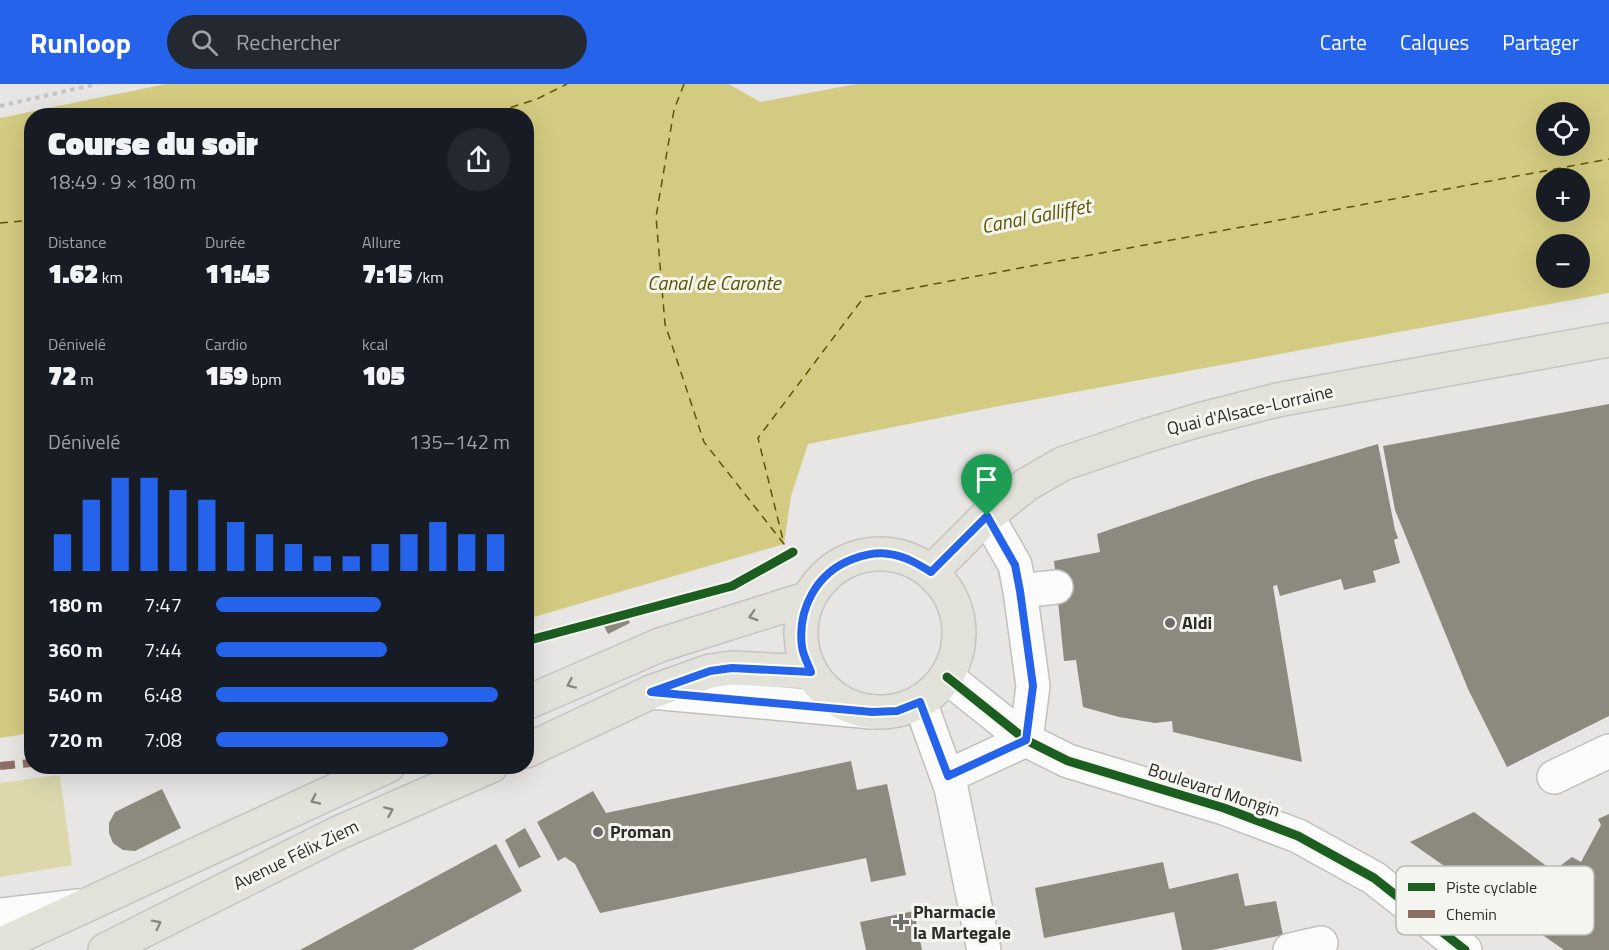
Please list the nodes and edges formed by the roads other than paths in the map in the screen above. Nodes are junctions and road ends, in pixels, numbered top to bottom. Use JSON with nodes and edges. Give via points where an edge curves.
{"nodes":[{"id":1,"x":1609,"y":340,"type":"edge"},
{"id":2,"x":987,"y":516,"type":"junction"},
{"id":3,"x":931,"y":572,"type":"junction"},
{"id":4,"x":1056,"y":587,"type":"dead end"},
{"id":5,"x":1020,"y":591,"type":"junction"},
{"id":6,"x":809,"y":598,"type":"junction"},
{"id":7,"x":811,"y":672,"type":"junction"},
{"id":8,"x":947,"y":676,"type":"junction"},
{"id":9,"x":651,"y":692,"type":"junction"},
{"id":10,"x":534,"y":700,"type":"edge"},
{"id":11,"x":920,"y":702,"type":"junction"},
{"id":12,"x":872,"y":712,"type":"junction"},
{"id":13,"x":1026,"y":740,"type":"junction"},
{"id":14,"x":534,"y":747,"type":"edge"},
{"id":15,"x":1609,"y":751,"type":"edge"},
{"id":16,"x":371,"y":774,"type":"edge"},
{"id":17,"x":473,"y":774,"type":"edge"},
{"id":18,"x":948,"y":776,"type":"junction"},
{"id":19,"x":1554,"y":777,"type":"dead end"},
{"id":20,"x":1396,"y":895,"type":"edge"},
{"id":21,"x":84,"y":906,"type":"junction"},
{"id":22,"x":0,"y":915,"type":"edge"},
{"id":23,"x":1446,"y":935,"type":"edge"},
{"id":24,"x":0,"y":945,"type":"edge"},
{"id":25,"x":105,"y":950,"type":"edge"},
{"id":26,"x":984,"y":950,"type":"edge"},
{"id":27,"x":1465,"y":950,"type":"edge"}],
"edges":[{"from":1,"to":2,"type":"main road","name":"Quai d'Alsace-Lorraine","via":[[1277,400],[1199,420],[1062,464],[1026,485]]},
{"from":2,"to":3,"type":"main road","name":"Quai d'Alsace-Lorraine"},
{"from":2,"to":5,"type":"street","via":[[1015,565]]},
{"from":3,"to":6,"type":"main road","via":[[911,560],[888,554],[864,555],[841,563],[823,578]]},
{"from":3,"to":8,"type":"main road","via":[[947,589],[957,610],[957,656]]},
{"from":4,"to":5,"type":"street"},
{"from":5,"to":13,"type":"street","via":[[1033,686]]},
{"from":6,"to":7,"type":"main road","via":[[801,623],[802,648]]},
{"from":6,"to":10,"type":"main road","one_way":true,"via":[[660,645]]},
{"from":7,"to":9,"type":"main road","via":[[732,668],[710,671]]},
{"from":7,"to":12,"type":"main road","via":[[827,692],[846,704]]},
{"from":8,"to":11,"type":"main road"},
{"from":8,"to":13,"type":"street","name":"Boulevard Mongin"},
{"from":9,"to":12,"type":"street"},
{"from":9,"to":14,"type":"main road"},
{"from":11,"to":12,"type":"main road","via":[[897,711]]},
{"from":11,"to":18,"type":"street"},
{"from":13,"to":18,"type":"street"},
{"from":13,"to":20,"type":"street","name":"Boulevard Mongin","via":[[1068,762],[1224,808],[1298,836],[1374,878]]},
{"from":15,"to":19,"type":"street"},
{"from":16,"to":21,"type":"main road","one_way":true},
{"from":25,"to":17,"type":"main road","name":"Avenue Félix Ziem","one_way":true,"via":[[338,833]]},
{"from":18,"to":26,"type":"street"},
{"from":21,"to":22,"type":"street"},
{"from":21,"to":24,"type":"main road"},
{"from":23,"to":27,"type":"street","name":"Boulevard Mongin"}]}
